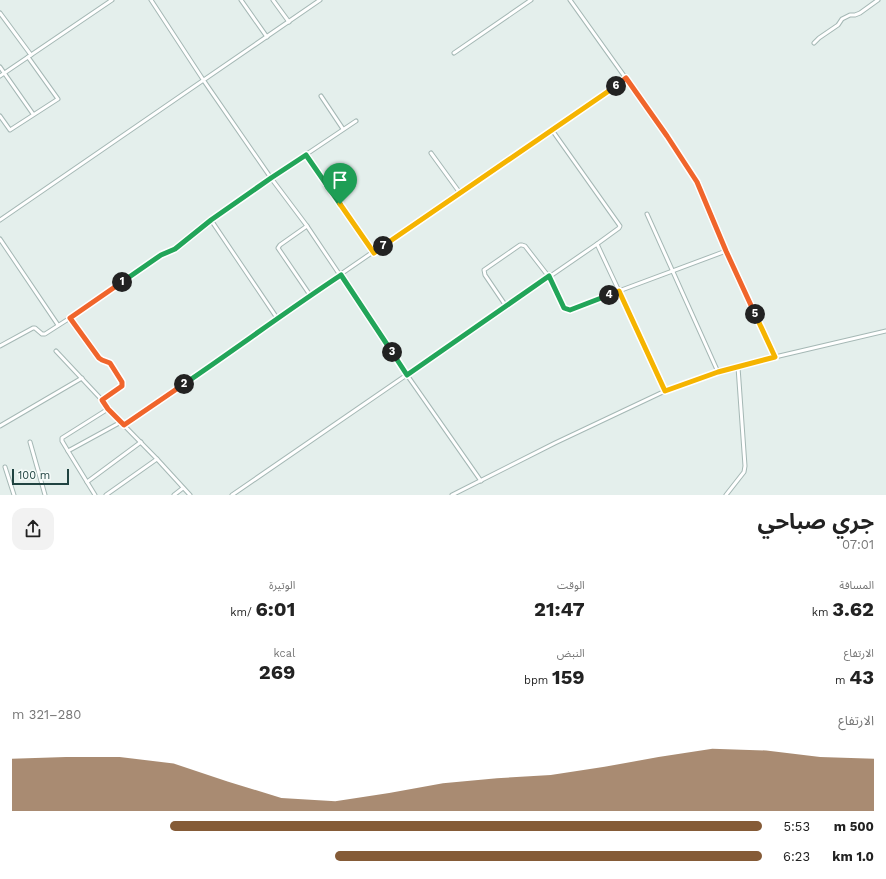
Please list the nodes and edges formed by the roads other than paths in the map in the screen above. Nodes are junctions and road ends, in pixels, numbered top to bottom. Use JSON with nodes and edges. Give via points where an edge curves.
{"nodes":[{"id":1,"x":112,"y":0,"type":"edge"},
{"id":2,"x":150,"y":0,"type":"edge"},
{"id":3,"x":241,"y":0,"type":"edge"},
{"id":4,"x":273,"y":0,"type":"edge"},
{"id":5,"x":320,"y":0,"type":"edge"},
{"id":6,"x":531,"y":0,"type":"edge"},
{"id":7,"x":570,"y":0,"type":"edge"},
{"id":8,"x":878,"y":0,"type":"edge"},
{"id":9,"x":0,"y":13,"type":"edge"},
{"id":10,"x":289,"y":22,"type":"junction"},
{"id":11,"x":267,"y":37,"type":"junction"},
{"id":12,"x":814,"y":43,"type":"dead end"},
{"id":13,"x":454,"y":53,"type":"dead end"},
{"id":14,"x":29,"y":56,"type":"junction"},
{"id":15,"x":0,"y":67,"type":"edge"},
{"id":16,"x":4,"y":73,"type":"junction"},
{"id":17,"x":0,"y":76,"type":"edge"},
{"id":18,"x":626,"y":78,"type":"junction"},
{"id":19,"x":204,"y":81,"type":"junction"},
{"id":20,"x":321,"y":96,"type":"dead end"},
{"id":21,"x":33,"y":114,"type":"junction"},
{"id":22,"x":0,"y":116,"type":"edge"},
{"id":23,"x":356,"y":121,"type":"dead end"},
{"id":24,"x":344,"y":129,"type":"junction"},
{"id":25,"x":552,"y":130,"type":"junction"},
{"id":26,"x":432,"y":153,"type":"dead end"},
{"id":27,"x":306,"y":155,"type":"junction"},
{"id":28,"x":271,"y":178,"type":"junction"},
{"id":29,"x":460,"y":193,"type":"junction"},
{"id":30,"x":647,"y":214,"type":"dead end"},
{"id":31,"x":0,"y":220,"type":"edge"},
{"id":32,"x":211,"y":220,"type":"junction"},
{"id":33,"x":307,"y":226,"type":"junction"},
{"id":34,"x":0,"y":239,"type":"edge"},
{"id":35,"x":597,"y":244,"type":"junction"},
{"id":36,"x":726,"y":251,"type":"junction"},
{"id":37,"x":374,"y":253,"type":"junction"},
{"id":38,"x":673,"y":270,"type":"junction"},
{"id":39,"x":341,"y":275,"type":"junction"},
{"id":40,"x":549,"y":276,"type":"junction"},
{"id":41,"x":619,"y":291,"type":"junction"},
{"id":42,"x":310,"y":295,"type":"junction"},
{"id":43,"x":506,"y":306,"type":"junction"},
{"id":44,"x":70,"y":318,"type":"junction"},
{"id":45,"x":277,"y":318,"type":"junction"},
{"id":46,"x":58,"y":325,"type":"junction"},
{"id":47,"x":886,"y":331,"type":"edge"},
{"id":48,"x":0,"y":346,"type":"edge"},
{"id":49,"x":56,"y":351,"type":"dead end"},
{"id":50,"x":775,"y":357,"type":"junction"},
{"id":51,"x":738,"y":367,"type":"junction"},
{"id":52,"x":718,"y":372,"type":"junction"},
{"id":53,"x":407,"y":375,"type":"junction"},
{"id":54,"x":82,"y":378,"type":"junction"},
{"id":55,"x":665,"y":391,"type":"junction"},
{"id":56,"x":102,"y":400,"type":"junction"},
{"id":57,"x":108,"y":409,"type":"junction"},
{"id":58,"x":122,"y":424,"type":"junction"},
{"id":59,"x":0,"y":426,"type":"edge"},
{"id":60,"x":30,"y":442,"type":"dead end"},
{"id":61,"x":141,"y":442,"type":"junction"},
{"id":62,"x":68,"y":451,"type":"junction"},
{"id":63,"x":157,"y":459,"type":"junction"},
{"id":64,"x":5,"y":467,"type":"dead end"},
{"id":65,"x":481,"y":481,"type":"junction"},
{"id":66,"x":87,"y":482,"type":"junction"},
{"id":67,"x":184,"y":488,"type":"junction"},
{"id":68,"x":14,"y":495,"type":"edge"},
{"id":69,"x":45,"y":495,"type":"edge"},
{"id":70,"x":95,"y":495,"type":"edge"},
{"id":71,"x":106,"y":495,"type":"edge"},
{"id":72,"x":174,"y":495,"type":"edge"},
{"id":73,"x":190,"y":495,"type":"edge"},
{"id":74,"x":232,"y":495,"type":"edge"},
{"id":75,"x":452,"y":495,"type":"edge"},
{"id":76,"x":726,"y":495,"type":"edge"}],
"edges":[{"from":1,"to":14,"type":"street"},
{"from":2,"to":19,"type":"street"},
{"from":3,"to":11,"type":"street"},
{"from":4,"to":10,"type":"street"},
{"from":5,"to":10,"type":"street"},
{"from":6,"to":13,"type":"street"},
{"from":7,"to":18,"type":"street"},
{"from":8,"to":12,"type":"street","via":[[860,13],[842,19]]},
{"from":9,"to":14,"type":"street"},
{"from":10,"to":11,"type":"street"},
{"from":11,"to":19,"type":"street"},
{"from":14,"to":16,"type":"street"},
{"from":14,"to":21,"type":"street","via":[[58,99]]},
{"from":15,"to":16,"type":"street"},
{"from":16,"to":17,"type":"street"},
{"from":16,"to":21,"type":"street"},
{"from":18,"to":25,"type":"street"},
{"from":18,"to":36,"type":"street","via":[[697,182]]},
{"from":19,"to":28,"type":"street"},
{"from":19,"to":31,"type":"street"},
{"from":20,"to":24,"type":"street"},
{"from":21,"to":22,"type":"street","via":[[10,130]]},
{"from":23,"to":24,"type":"street"},
{"from":24,"to":27,"type":"street"},
{"from":25,"to":29,"type":"street"},
{"from":25,"to":35,"type":"street","via":[[620,226]]},
{"from":26,"to":29,"type":"street"},
{"from":27,"to":28,"type":"street"},
{"from":27,"to":37,"type":"street"},
{"from":28,"to":32,"type":"street"},
{"from":28,"to":33,"type":"street"},
{"from":29,"to":37,"type":"street"},
{"from":30,"to":38,"type":"street"},
{"from":32,"to":44,"type":"street","via":[[175,249],[161,255]]},
{"from":32,"to":45,"type":"street"},
{"from":33,"to":39,"type":"street"},
{"from":33,"to":42,"type":"street","via":[[278,248]]},
{"from":34,"to":46,"type":"street"},
{"from":35,"to":40,"type":"street"},
{"from":35,"to":41,"type":"street"},
{"from":36,"to":38,"type":"street"},
{"from":36,"to":50,"type":"street"},
{"from":37,"to":39,"type":"street"},
{"from":38,"to":41,"type":"street"},
{"from":38,"to":52,"type":"street"},
{"from":39,"to":42,"type":"street"},
{"from":39,"to":53,"type":"street"},
{"from":40,"to":41,"type":"street","via":[[564,308],[568,310]]},
{"from":40,"to":43,"type":"street"},
{"from":40,"to":43,"type":"street","via":[[522,245],[485,268],[485,275]]},
{"from":41,"to":55,"type":"street"},
{"from":42,"to":45,"type":"street"},
{"from":43,"to":53,"type":"street"},
{"from":44,"to":46,"type":"street"},
{"from":44,"to":56,"type":"street","via":[[99,358],[110,363],[122,382],[122,386]]},
{"from":45,"to":58,"type":"street","via":[[228,354]]},
{"from":46,"to":48,"type":"street","via":[[43,334],[31,328]]},
{"from":47,"to":50,"type":"street"},
{"from":49,"to":54,"type":"street"},
{"from":50,"to":51,"type":"street"},
{"from":51,"to":52,"type":"street"},
{"from":51,"to":76,"type":"street","via":[[746,466]]},
{"from":52,"to":55,"type":"street"},
{"from":53,"to":65,"type":"street"},
{"from":53,"to":74,"type":"street"},
{"from":54,"to":56,"type":"street"},
{"from":54,"to":59,"type":"street"},
{"from":55,"to":65,"type":"street"},
{"from":56,"to":57,"type":"street"},
{"from":57,"to":58,"type":"street"},
{"from":57,"to":62,"type":"street","via":[[62,438]]},
{"from":58,"to":61,"type":"street"},
{"from":58,"to":62,"type":"street"},
{"from":60,"to":69,"type":"street"},
{"from":61,"to":63,"type":"street"},
{"from":61,"to":66,"type":"street"},
{"from":62,"to":66,"type":"street"},
{"from":63,"to":67,"type":"street"},
{"from":63,"to":71,"type":"street"},
{"from":64,"to":68,"type":"street"},
{"from":65,"to":75,"type":"street"},
{"from":66,"to":70,"type":"street"},
{"from":67,"to":72,"type":"street"},
{"from":67,"to":73,"type":"street"}]}
